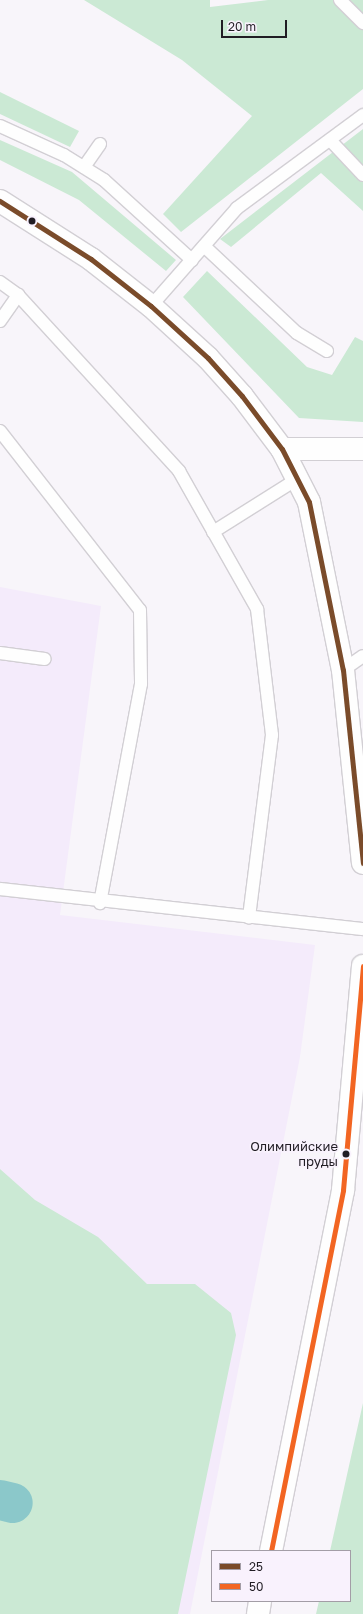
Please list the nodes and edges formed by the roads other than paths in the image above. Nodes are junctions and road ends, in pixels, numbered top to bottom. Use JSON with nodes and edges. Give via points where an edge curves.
{"nodes":[{"id":1,"x":340,"y":0,"type":"edge"},
{"id":2,"x":363,"y":22,"type":"edge"},
{"id":3,"x":363,"y":115,"type":"edge"},
{"id":4,"x":0,"y":126,"type":"edge"},
{"id":5,"x":330,"y":140,"type":"junction"},
{"id":6,"x":100,"y":144,"type":"dead end"},
{"id":7,"x":84,"y":167,"type":"junction"},
{"id":8,"x":363,"y":175,"type":"edge"},
{"id":9,"x":0,"y":200,"type":"edge"},
{"id":10,"x":204,"y":246,"type":"junction"},
{"id":11,"x":192,"y":260,"type":"junction"},
{"id":12,"x":0,"y":282,"type":"edge"},
{"id":13,"x":18,"y":295,"type":"junction"},
{"id":14,"x":151,"y":306,"type":"junction"},
{"id":15,"x":0,"y":321,"type":"edge"},
{"id":16,"x":327,"y":351,"type":"dead end"},
{"id":17,"x":0,"y":431,"type":"edge"},
{"id":18,"x":282,"y":449,"type":"junction"},
{"id":19,"x":363,"y":449,"type":"edge"},
{"id":20,"x":297,"y":479,"type":"junction"},
{"id":21,"x":213,"y":532,"type":"junction"},
{"id":22,"x":0,"y":653,"type":"edge"},
{"id":23,"x":363,"y":656,"type":"edge"},
{"id":24,"x":46,"y":659,"type":"dead end"},
{"id":25,"x":343,"y":670,"type":"junction"},
{"id":26,"x":363,"y":863,"type":"edge"},
{"id":27,"x":0,"y":890,"type":"edge"},
{"id":28,"x":100,"y":903,"type":"junction"},
{"id":29,"x":249,"y":918,"type":"junction"},
{"id":30,"x":363,"y":929,"type":"edge"},
{"id":31,"x":363,"y":966,"type":"edge"},
{"id":32,"x":271,"y":1550,"type":"edge"},
{"id":33,"x":260,"y":1602,"type":"edge"},
{"id":34,"x":258,"y":1614,"type":"edge"}],
"edges":[{"from":1,"to":2,"type":"lane"},
{"from":3,"to":5,"type":"lane"},
{"from":4,"to":7,"type":"lane"},
{"from":5,"to":8,"type":"lane"},
{"from":5,"to":10,"type":"lane","via":[[237,208]]},
{"from":6,"to":7,"type":"lane"},
{"from":7,"to":11,"type":"lane","via":[[104,180]]},
{"from":9,"to":14,"type":"street","via":[[91,259]]},
{"from":10,"to":11,"type":"lane"},
{"from":10,"to":16,"type":"lane","via":[[297,333]]},
{"from":11,"to":14,"type":"lane"},
{"from":12,"to":13,"type":"lane"},
{"from":13,"to":15,"type":"lane"},
{"from":13,"to":21,"type":"lane","via":[[179,471]]},
{"from":14,"to":18,"type":"street","via":[[211,362]]},
{"from":17,"to":28,"type":"lane","via":[[140,610],[141,684]]},
{"from":18,"to":19,"type":"street"},
{"from":18,"to":20,"type":"street"},
{"from":20,"to":21,"type":"lane"},
{"from":20,"to":25,"type":"street","via":[[308,502]]},
{"from":21,"to":29,"type":"lane","via":[[257,609],[272,735]]},
{"from":22,"to":24,"type":"lane"},
{"from":23,"to":25,"type":"lane"},
{"from":25,"to":26,"type":"street"},
{"from":27,"to":28,"type":"lane"},
{"from":28,"to":29,"type":"lane"},
{"from":29,"to":30,"type":"lane"},
{"from":31,"to":32,"type":"street","via":[[343,1190]]},
{"from":33,"to":34,"type":"street"}]}
